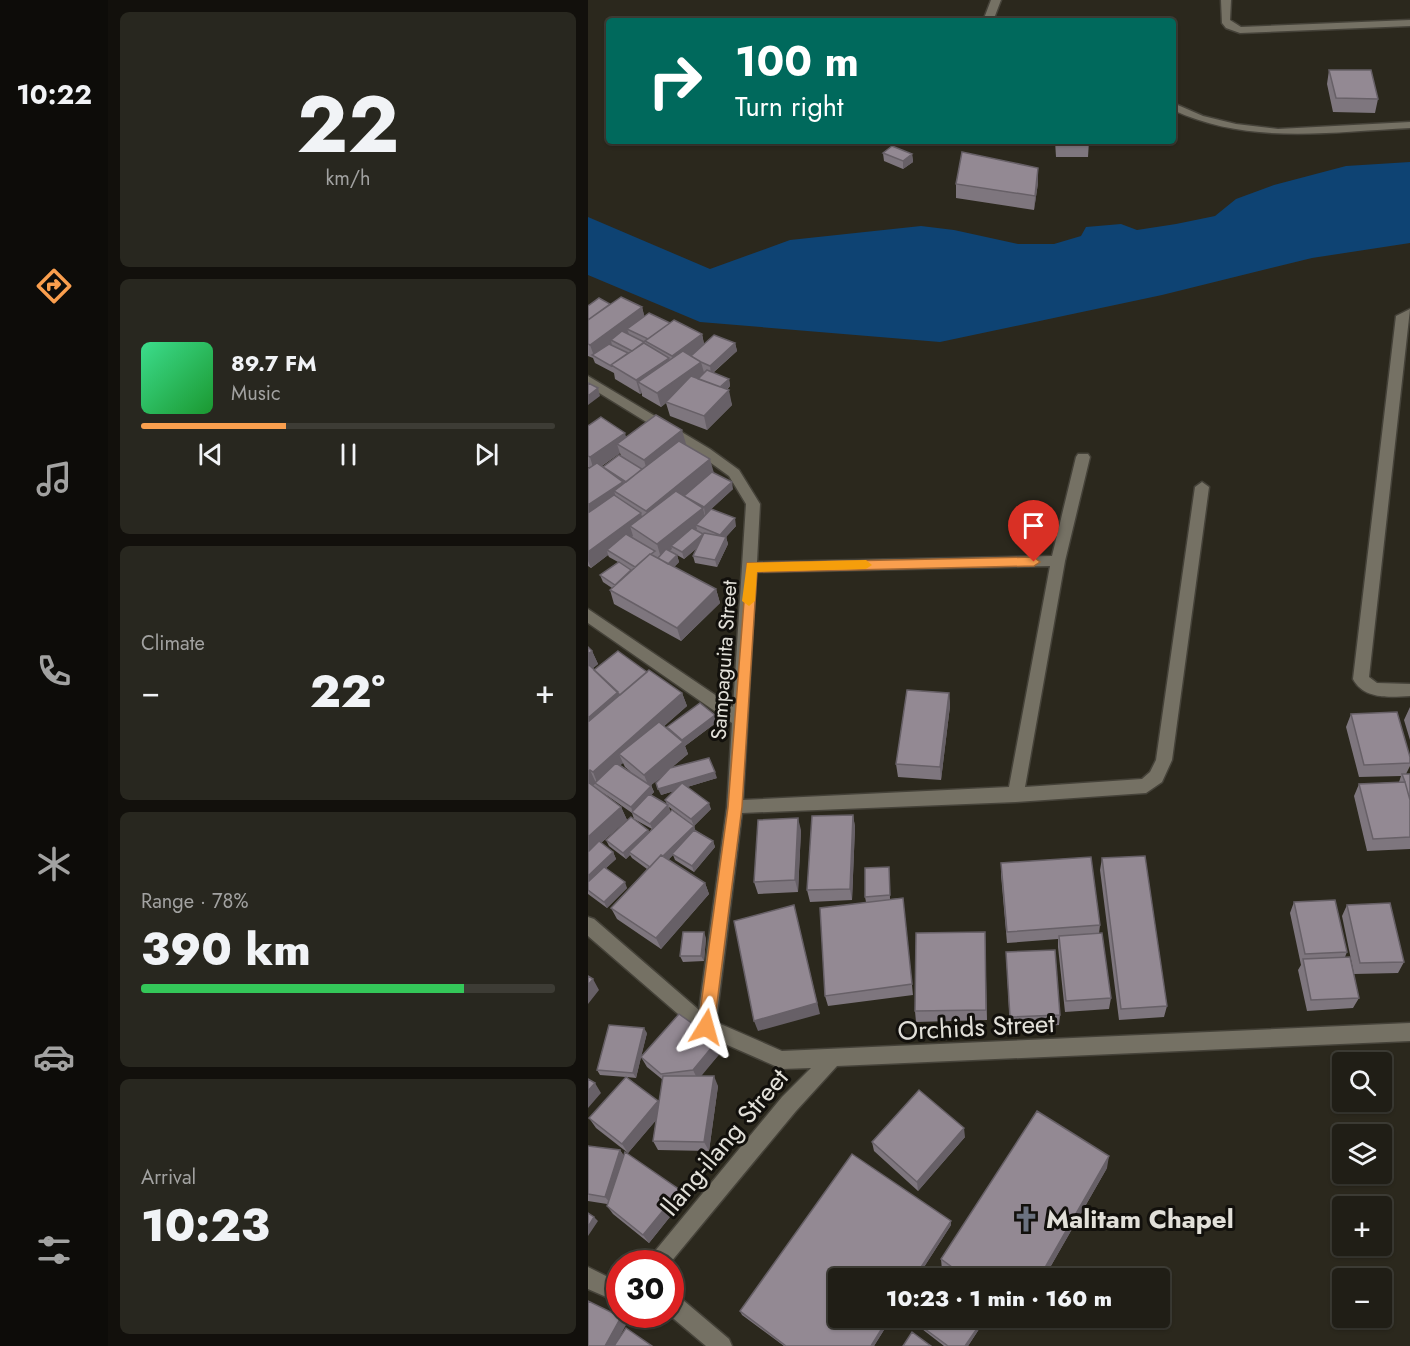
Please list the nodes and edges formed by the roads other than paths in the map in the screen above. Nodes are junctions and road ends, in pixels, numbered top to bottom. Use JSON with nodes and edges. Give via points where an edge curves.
{"nodes":[{"id":1,"x":996,"y":0,"type":"edge"},
{"id":2,"x":1226,"y":0,"type":"edge"},
{"id":3,"x":991,"y":18,"type":"edge"},
{"id":4,"x":1410,"y":23,"type":"edge"},
{"id":5,"x":1176,"y":107,"type":"edge"},
{"id":6,"x":1410,"y":125,"type":"edge"},
{"id":7,"x":1410,"y":312,"type":"edge"},
{"id":8,"x":588,"y":380,"type":"edge"},
{"id":9,"x":1083,"y":457,"type":"dead end"},
{"id":10,"x":1202,"y":487,"type":"dead end"},
{"id":11,"x":1058,"y":561,"type":"junction"},
{"id":12,"x":751,"y":567,"type":"junction"},
{"id":13,"x":588,"y":615,"type":"edge"},
{"id":14,"x":1410,"y":690,"type":"edge"},
{"id":15,"x":741,"y":720,"type":"junction"},
{"id":16,"x":1016,"y":795,"type":"junction"},
{"id":17,"x":735,"y":807,"type":"junction"},
{"id":18,"x":588,"y":925,"type":"edge"},
{"id":19,"x":706,"y":1027,"type":"junction"},
{"id":20,"x":1410,"y":1032,"type":"edge"},
{"id":21,"x":833,"y":1058,"type":"junction"},
{"id":22,"x":669,"y":1250,"type":"edge"},
{"id":23,"x":588,"y":1277,"type":"edge"},
{"id":24,"x":606,"y":1286,"type":"edge"},
{"id":25,"x":684,"y":1314,"type":"edge"},
{"id":26,"x":722,"y":1346,"type":"edge"}],
"edges":[{"from":1,"to":3,"type":"street"},
{"from":2,"to":4,"type":"street","via":[[1225,22],[1240,30]]},
{"from":5,"to":6,"type":"street","via":[[1236,127],[1278,132]]},
{"from":7,"to":14,"type":"street","via":[[1402,316],[1361,679],[1377,691]]},
{"from":8,"to":12,"type":"street","name":"Sampaguita Street","via":[[734,472],[753,504]]},
{"from":9,"to":11,"type":"street"},
{"from":10,"to":16,"type":"street","via":[[1164,760],[1156,777],[1146,786]]},
{"from":11,"to":12,"type":"street"},
{"from":11,"to":16,"type":"street"},
{"from":12,"to":15,"type":"street","name":"Sampaguita Street"},
{"from":13,"to":15,"type":"street"},
{"from":15,"to":17,"type":"street","name":"Sampaguita Street"},
{"from":16,"to":17,"type":"street"},
{"from":17,"to":19,"type":"street","name":"Sampaguita Street"},
{"from":18,"to":19,"type":"street","name":"Orchids Street"},
{"from":19,"to":21,"type":"street","name":"Orchids Street","via":[[782,1060]]},
{"from":20,"to":21,"type":"street","name":"Orchids Street"},
{"from":21,"to":22,"type":"street","name":"Ilang-ilang Street","via":[[789,1104]]},
{"from":23,"to":24,"type":"street"},
{"from":25,"to":26,"type":"street"}]}
